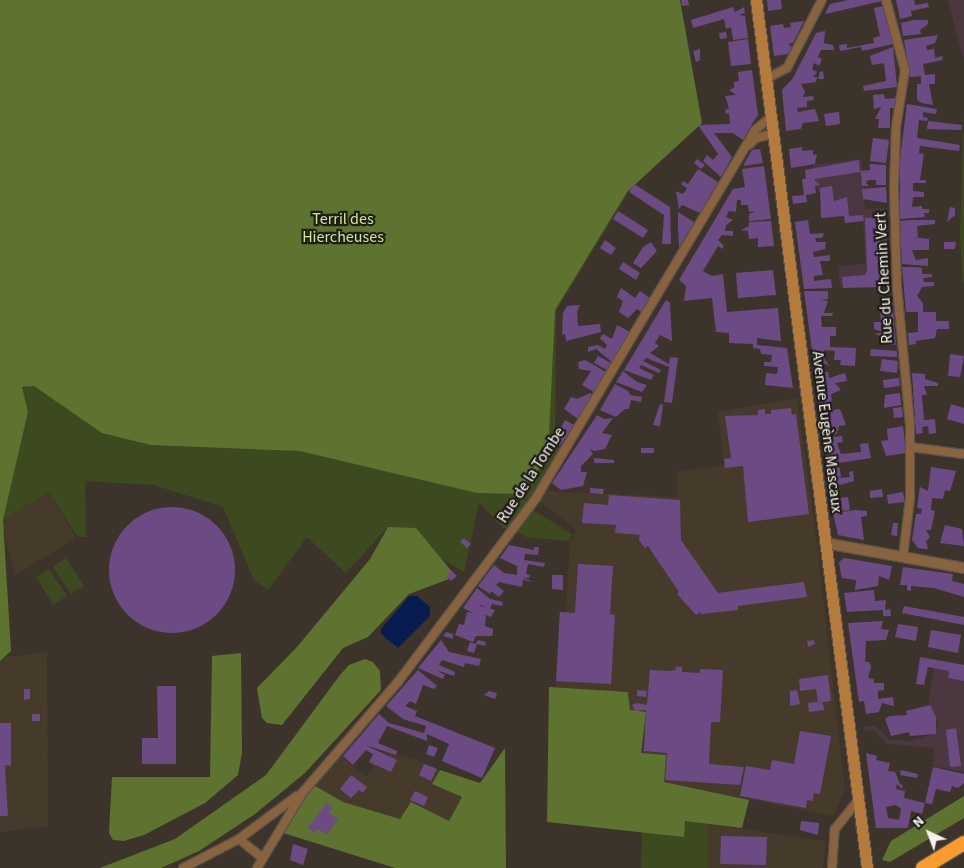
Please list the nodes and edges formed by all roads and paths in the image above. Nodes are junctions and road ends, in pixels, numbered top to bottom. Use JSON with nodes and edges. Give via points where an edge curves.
{"nodes":[{"id":1,"x":756,"y":0,"type":"edge"},
{"id":2,"x":822,"y":0,"type":"edge"},
{"id":3,"x":886,"y":0,"type":"edge"},
{"id":4,"x":766,"y":79,"type":"junction"},
{"id":5,"x":770,"y":118,"type":"junction"},
{"id":6,"x":772,"y":134,"type":"junction"},
{"id":7,"x":745,"y":148,"type":"junction"},
{"id":8,"x":910,"y":447,"type":"junction"},
{"id":9,"x":964,"y":454,"type":"edge"},
{"id":10,"x":825,"y":543,"type":"junction"},
{"id":11,"x":903,"y":557,"type":"junction"},
{"id":12,"x":964,"y":568,"type":"edge"},
{"id":13,"x":303,"y":792,"type":"junction"},
{"id":14,"x":858,"y":801,"type":"junction"},
{"id":15,"x":964,"y":831,"type":"edge"},
{"id":16,"x":239,"y":839,"type":"junction"},
{"id":17,"x":964,"y":843,"type":"edge"},
{"id":18,"x":945,"y":854,"type":"junction"},
{"id":19,"x":261,"y":857,"type":"junction"},
{"id":20,"x":183,"y":868,"type":"edge"},
{"id":21,"x":257,"y":868,"type":"edge"},
{"id":22,"x":832,"y":868,"type":"edge"},
{"id":23,"x":867,"y":868,"type":"edge"},
{"id":24,"x":923,"y":868,"type":"edge"}],
"edges":[{"from":1,"to":4,"type":"main road","name":"Avenue Eugène Mascaux"},
{"from":2,"to":4,"type":"street","via":[[787,68]]},
{"from":3,"to":8,"type":"street","name":"Rue du Chemin Vert","via":[[905,70],[896,127],[894,188],[896,273]]},
{"from":4,"to":5,"type":"main road","name":"Avenue Eugène Mascaux"},
{"from":5,"to":6,"type":"main road","name":"Avenue Eugène Mascaux"},
{"from":5,"to":7,"type":"street","name":"Rue de la Tombe","via":[[755,130]]},
{"from":6,"to":7,"type":"street","name":"Rue de la Tombe","via":[[756,138]]},
{"from":6,"to":10,"type":"main road","name":"Avenue Eugène Mascaux"},
{"from":7,"to":13,"type":"street","name":"Rue de la Tombe","via":[[536,498],[398,682]]},
{"from":8,"to":9,"type":"street"},
{"from":8,"to":11,"type":"street","name":"Rue du Chemin Vert","via":[[910,498]]},
{"from":10,"to":11,"type":"street"},
{"from":10,"to":14,"type":"main road","name":"Avenue Eugène Mascaux"},
{"from":11,"to":12,"type":"street"},
{"from":13,"to":16,"type":"street","name":"Rue de la Tombe"},
{"from":13,"to":19,"type":"street","name":"Rue de la Tombe"},
{"from":14,"to":22,"type":"street","via":[[834,829]]},
{"from":14,"to":23,"type":"main road","name":"Avenue Eugène Mascaux"},
{"from":15,"to":18,"type":"highway"},
{"from":16,"to":19,"type":"street"},
{"from":16,"to":20,"type":"street","name":"Rue de la Tombe"},
{"from":17,"to":18,"type":"highway"},
{"from":18,"to":24,"type":"highway"},
{"from":19,"to":21,"type":"street","name":"Rue de la Tombe"}]}
